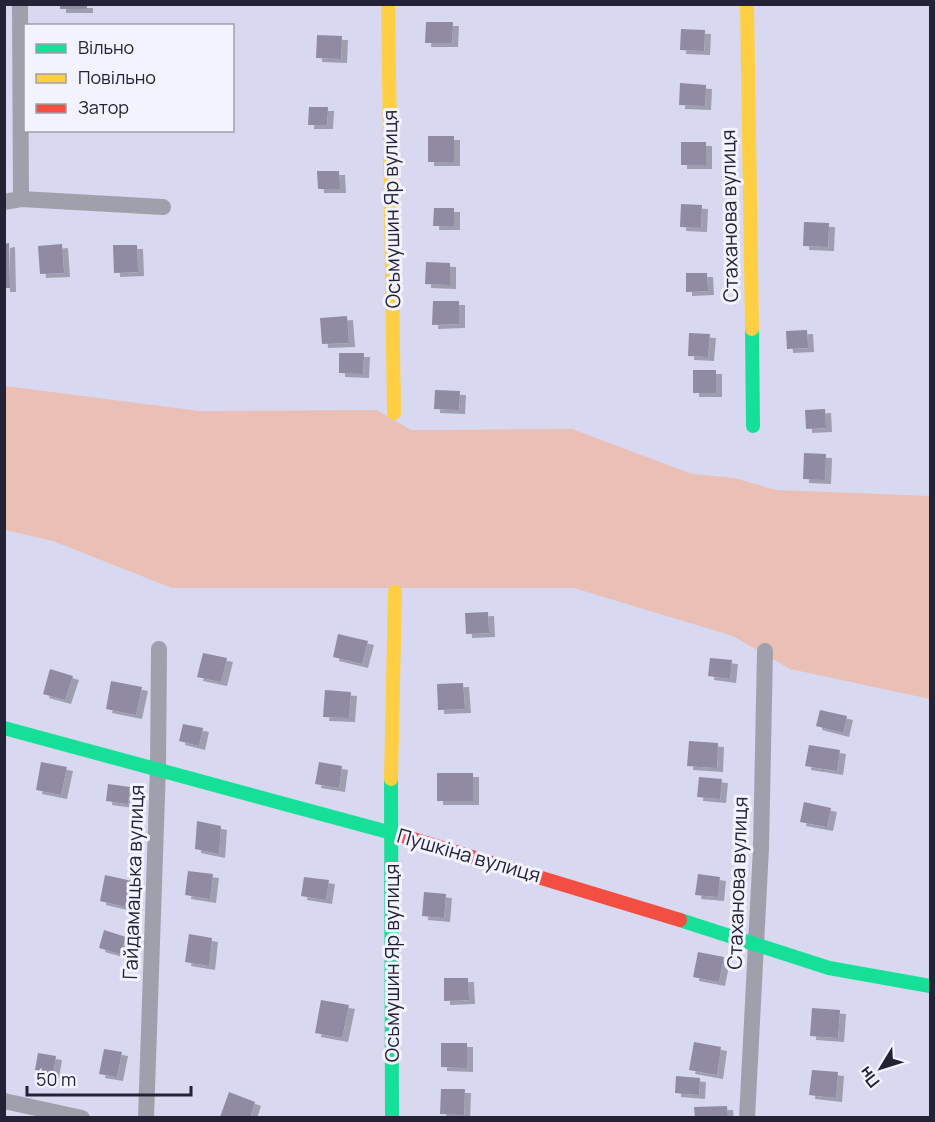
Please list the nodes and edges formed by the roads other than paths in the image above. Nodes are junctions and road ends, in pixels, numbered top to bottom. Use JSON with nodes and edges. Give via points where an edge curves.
{"nodes":[{"id":1,"x":20,"y":4,"type":"edge"},
{"id":2,"x":388,"y":4,"type":"edge"},
{"id":3,"x":747,"y":4,"type":"edge"},
{"id":4,"x":21,"y":199,"type":"junction"},
{"id":5,"x":4,"y":202,"type":"edge"},
{"id":6,"x":163,"y":207,"type":"dead end"},
{"id":7,"x":394,"y":413,"type":"dead end"},
{"id":8,"x":753,"y":426,"type":"dead end"},
{"id":9,"x":395,"y":592,"type":"dead end"},
{"id":10,"x":159,"y":649,"type":"dead end"},
{"id":11,"x":765,"y":651,"type":"dead end"},
{"id":12,"x":4,"y":728,"type":"edge"},
{"id":13,"x":158,"y":768,"type":"junction"},
{"id":14,"x":390,"y":832,"type":"junction"},
{"id":15,"x":756,"y":946,"type":"junction"},
{"id":16,"x":930,"y":986,"type":"edge"},
{"id":17,"x":4,"y":1101,"type":"edge"},
{"id":18,"x":82,"y":1118,"type":"edge"},
{"id":19,"x":146,"y":1118,"type":"edge"},
{"id":20,"x":392,"y":1118,"type":"edge"},
{"id":21,"x":747,"y":1118,"type":"edge"}],
"edges":[{"from":1,"to":4,"type":"street"},
{"from":2,"to":7,"type":"street","name":"Осьмушин Яр вулиця"},
{"from":3,"to":8,"type":"street","name":"Стаханова вулиця"},
{"from":4,"to":5,"type":"street"},
{"from":4,"to":6,"type":"street"},
{"from":9,"to":14,"type":"street","name":"Осьмушин Яр вулиця"},
{"from":10,"to":13,"type":"street","name":"Гайдамацька вулиця"},
{"from":11,"to":15,"type":"street","name":"Стаханова вулиця"},
{"from":12,"to":13,"type":"street","name":"Пушкіна вулиця"},
{"from":13,"to":14,"type":"street","name":"Пушкіна вулиця"},
{"from":13,"to":19,"type":"street","name":"Гайдамацька вулиця"},
{"from":14,"to":15,"type":"street","name":"Пушкіна вулиця","via":[[565,883]]},
{"from":14,"to":20,"type":"street","name":"Осьмушин Яр вулиця"},
{"from":15,"to":16,"type":"street","name":"Пушкіна вулиця","via":[[829,968]]},
{"from":15,"to":21,"type":"street","name":"Стаханова вулиця"},
{"from":17,"to":18,"type":"street"}]}
